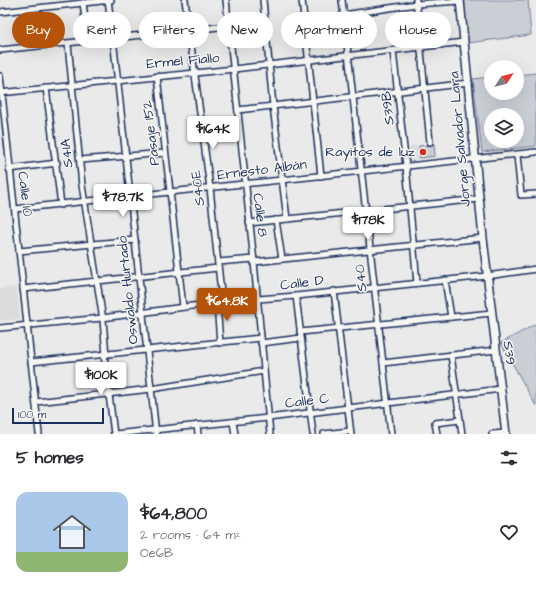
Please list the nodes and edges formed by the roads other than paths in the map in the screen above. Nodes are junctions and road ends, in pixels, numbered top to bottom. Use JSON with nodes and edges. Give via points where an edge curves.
{"nodes":[{"id":1,"x":108,"y":0,"type":"edge"},
{"id":2,"x":111,"y":0,"type":"edge"},
{"id":3,"x":185,"y":0,"type":"edge"},
{"id":4,"x":226,"y":0,"type":"edge"},
{"id":5,"x":262,"y":0,"type":"edge"},
{"id":6,"x":302,"y":0,"type":"edge"},
{"id":7,"x":342,"y":0,"type":"edge"},
{"id":8,"x":460,"y":0,"type":"edge"},
{"id":9,"x":416,"y":2,"type":"edge"},
{"id":10,"x":66,"y":3,"type":"edge"},
{"id":11,"x":83,"y":3,"type":"junction"},
{"id":12,"x":0,"y":12,"type":"edge"},
{"id":13,"x":84,"y":12,"type":"edge"},
{"id":14,"x":110,"y":12,"type":"edge"},
{"id":15,"x":187,"y":12,"type":"edge"},
{"id":16,"x":227,"y":12,"type":"edge"},
{"id":17,"x":343,"y":12,"type":"edge"},
{"id":18,"x":360,"y":12,"type":"edge"},
{"id":19,"x":417,"y":12,"type":"edge"},
{"id":20,"x":464,"y":42,"type":"junction"},
{"id":21,"x":68,"y":44,"type":"junction"},
{"id":22,"x":73,"y":44,"type":"edge"},
{"id":23,"x":451,"y":44,"type":"edge"},
{"id":24,"x":114,"y":48,"type":"edge"},
{"id":25,"x":192,"y":48,"type":"edge"},
{"id":26,"x":231,"y":48,"type":"edge"},
{"id":27,"x":347,"y":48,"type":"edge"},
{"id":28,"x":419,"y":48,"type":"joint"},
{"id":29,"x":0,"y":50,"type":"edge"},
{"id":30,"x":393,"y":50,"type":"junction"},
{"id":31,"x":348,"y":56,"type":"junction"},
{"id":32,"x":309,"y":60,"type":"junction"},
{"id":33,"x":269,"y":65,"type":"junction"},
{"id":34,"x":234,"y":69,"type":"junction"},
{"id":35,"x":195,"y":72,"type":"junction"},
{"id":36,"x":0,"y":76,"type":"edge"},
{"id":37,"x":157,"y":76,"type":"junction"},
{"id":38,"x":117,"y":80,"type":"junction"},
{"id":39,"x":469,"y":83,"type":"junction"},
{"id":40,"x":72,"y":85,"type":"junction"},
{"id":41,"x":46,"y":88,"type":"junction"},
{"id":42,"x":424,"y":89,"type":"junction"},
{"id":43,"x":1,"y":92,"type":"edge"},
{"id":44,"x":399,"y":92,"type":"junction"},
{"id":45,"x":353,"y":97,"type":"junction"},
{"id":46,"x":314,"y":102,"type":"junction"},
{"id":47,"x":273,"y":106,"type":"junction"},
{"id":48,"x":238,"y":110,"type":"junction"},
{"id":49,"x":430,"y":142,"type":"dead end"},
{"id":50,"x":536,"y":152,"type":"edge"},
{"id":51,"x":165,"y":153,"type":"junction"},
{"id":52,"x":517,"y":154,"type":"junction"},
{"id":53,"x":125,"y":156,"type":"junction"},
{"id":54,"x":476,"y":158,"type":"junction"},
{"id":55,"x":80,"y":160,"type":"junction"},
{"id":56,"x":57,"y":163,"type":"junction"},
{"id":57,"x":406,"y":166,"type":"junction"},
{"id":58,"x":9,"y":169,"type":"junction"},
{"id":59,"x":361,"y":171,"type":"junction"},
{"id":60,"x":322,"y":176,"type":"junction"},
{"id":61,"x":282,"y":180,"type":"junction"},
{"id":62,"x":244,"y":184,"type":"junction"},
{"id":63,"x":210,"y":188,"type":"junction"},
{"id":64,"x":170,"y":193,"type":"junction"},
{"id":65,"x":536,"y":194,"type":"edge"},
{"id":66,"x":129,"y":197,"type":"junction"},
{"id":67,"x":479,"y":199,"type":"junction"},
{"id":68,"x":85,"y":202,"type":"junction"},
{"id":69,"x":61,"y":205,"type":"junction"},
{"id":70,"x":410,"y":206,"type":"junction"},
{"id":71,"x":15,"y":209,"type":"junction"},
{"id":72,"x":365,"y":211,"type":"junction"},
{"id":73,"x":288,"y":219,"type":"junction"},
{"id":74,"x":276,"y":220,"type":"junction"},
{"id":75,"x":249,"y":223,"type":"junction"},
{"id":76,"x":483,"y":238,"type":"junction"},
{"id":77,"x":135,"y":240,"type":"junction"},
{"id":78,"x":91,"y":245,"type":"junction"},
{"id":79,"x":413,"y":245,"type":"junction"},
{"id":80,"x":370,"y":250,"type":"junction"},
{"id":81,"x":19,"y":251,"type":"junction"},
{"id":82,"x":282,"y":259,"type":"junction"},
{"id":83,"x":254,"y":260,"type":"junction"},
{"id":84,"x":218,"y":265,"type":"junction"},
{"id":85,"x":536,"y":269,"type":"edge"},
{"id":86,"x":180,"y":271,"type":"junction"},
{"id":87,"x":139,"y":276,"type":"junction"},
{"id":88,"x":487,"y":276,"type":"junction"},
{"id":89,"x":445,"y":280,"type":"junction"},
{"id":90,"x":97,"y":281,"type":"junction"},
{"id":91,"x":417,"y":283,"type":"junction"},
{"id":92,"x":374,"y":287,"type":"junction"},
{"id":93,"x":23,"y":289,"type":"junction"},
{"id":94,"x":334,"y":291,"type":"junction"},
{"id":95,"x":296,"y":296,"type":"junction"},
{"id":96,"x":256,"y":300,"type":"junction"},
{"id":97,"x":219,"y":302,"type":"junction"},
{"id":98,"x":183,"y":307,"type":"junction"},
{"id":99,"x":142,"y":313,"type":"junction"},
{"id":100,"x":492,"y":313,"type":"junction"},
{"id":101,"x":451,"y":317,"type":"junction"},
{"id":102,"x":102,"y":318,"type":"junction"},
{"id":103,"x":26,"y":324,"type":"junction"},
{"id":104,"x":378,"y":325,"type":"junction"},
{"id":105,"x":0,"y":328,"type":"edge"},
{"id":106,"x":338,"y":328,"type":"junction"},
{"id":107,"x":300,"y":332,"type":"junction"},
{"id":108,"x":301,"y":338,"type":"junction"},
{"id":109,"x":261,"y":340,"type":"junction"},
{"id":110,"x":220,"y":343,"type":"junction"},
{"id":111,"x":146,"y":350,"type":"junction"},
{"id":112,"x":496,"y":350,"type":"junction"},
{"id":113,"x":105,"y":355,"type":"junction"},
{"id":114,"x":451,"y":355,"type":"junction"},
{"id":115,"x":31,"y":362,"type":"junction"},
{"id":116,"x":383,"y":363,"type":"junction"},
{"id":117,"x":264,"y":371,"type":"junction"},
{"id":118,"x":151,"y":389,"type":"junction"},
{"id":119,"x":501,"y":389,"type":"junction"},
{"id":120,"x":109,"y":394,"type":"junction"},
{"id":121,"x":457,"y":396,"type":"junction"},
{"id":122,"x":36,"y":402,"type":"junction"},
{"id":123,"x":387,"y":403,"type":"junction"},
{"id":124,"x":348,"y":409,"type":"junction"},
{"id":125,"x":310,"y":412,"type":"junction"},
{"id":126,"x":268,"y":418,"type":"junction"},
{"id":127,"x":460,"y":420,"type":"junction"},
{"id":128,"x":233,"y":422,"type":"junction"},
{"id":129,"x":197,"y":425,"type":"junction"},
{"id":130,"x":156,"y":432,"type":"edge"},
{"id":131,"x":350,"y":432,"type":"edge"},
{"id":132,"x":506,"y":433,"type":"edge"},
{"id":133,"x":39,"y":434,"type":"edge"},
{"id":134,"x":115,"y":434,"type":"edge"},
{"id":135,"x":198,"y":434,"type":"edge"},
{"id":136,"x":234,"y":434,"type":"edge"},
{"id":137,"x":270,"y":434,"type":"edge"},
{"id":138,"x":313,"y":434,"type":"edge"},
{"id":139,"x":324,"y":434,"type":"edge"},
{"id":140,"x":390,"y":434,"type":"edge"},
{"id":141,"x":437,"y":434,"type":"edge"},
{"id":142,"x":462,"y":434,"type":"edge"},
{"id":143,"x":492,"y":434,"type":"edge"}],
"edges":[{"from":1,"to":2,"type":"street"},
{"from":1,"to":11,"type":"street"},
{"from":1,"to":14,"type":"street","name":"Oswaldo Hurtado"},
{"from":3,"to":15,"type":"street","name":"S40E"},
{"from":4,"to":16,"type":"street","name":"Calle 8"},
{"from":5,"to":33,"type":"street"},
{"from":6,"to":32,"type":"street"},
{"from":7,"to":17,"type":"street","name":"S40"},
{"from":8,"to":9,"type":"street"},
{"from":8,"to":20,"type":"street","name":"Jorge Salvador Lara"},
{"from":9,"to":18,"type":"street"},
{"from":9,"to":19,"type":"street"},
{"from":10,"to":11,"type":"street"},
{"from":10,"to":12,"type":"street"},
{"from":11,"to":13,"type":"street"},
{"from":20,"to":23,"type":"street","name":"Ermel Fiallo"},
{"from":20,"to":39,"type":"street","name":"Jorge Salvador Lara"},
{"from":21,"to":22,"type":"street"},
{"from":21,"to":29,"type":"street"},
{"from":21,"to":40,"type":"street","name":"S41A"},
{"from":24,"to":38,"type":"street","name":"Oswaldo Hurtado"},
{"from":25,"to":35,"type":"street","name":"S40E"},
{"from":26,"to":34,"type":"street","name":"Calle 8"},
{"from":27,"to":31,"type":"street","name":"S40"},
{"from":28,"to":30,"type":"street","name":"Ermel Fiallo"},
{"from":28,"to":42,"type":"street"},
{"from":30,"to":31,"type":"street","name":"Ermel Fiallo"},
{"from":30,"to":44,"type":"street","name":"S39B"},
{"from":31,"to":32,"type":"street","name":"Ermel Fiallo"},
{"from":31,"to":45,"type":"street","name":"S40"},
{"from":32,"to":33,"type":"street","name":"Ermel Fiallo"},
{"from":32,"to":46,"type":"street"},
{"from":33,"to":34,"type":"street","name":"Ermel Fiallo"},
{"from":33,"to":47,"type":"street"},
{"from":34,"to":35,"type":"street","name":"Ermel Fiallo"},
{"from":34,"to":48,"type":"street","name":"Calle 8"},
{"from":35,"to":37,"type":"street","name":"Ermel Fiallo"},
{"from":35,"to":63,"type":"street","name":"S40E"},
{"from":36,"to":43,"type":"street","name":"Calle 10"},
{"from":37,"to":38,"type":"street","name":"Ermel Fiallo"},
{"from":37,"to":51,"type":"street","name":"Pasaje 152"},
{"from":38,"to":40,"type":"street","name":"Ermel Fiallo"},
{"from":38,"to":53,"type":"street","name":"Oswaldo Hurtado"},
{"from":39,"to":42,"type":"street"},
{"from":39,"to":54,"type":"street","name":"Jorge Salvador Lara"},
{"from":40,"to":41,"type":"street","name":"Ermel Fiallo"},
{"from":40,"to":55,"type":"street","name":"S41A"},
{"from":41,"to":43,"type":"street","name":"Ermel Fiallo"},
{"from":41,"to":56,"type":"street"},
{"from":42,"to":44,"type":"street"},
{"from":42,"to":49,"type":"street"},
{"from":43,"to":58,"type":"street","name":"Calle 10"},
{"from":44,"to":45,"type":"street"},
{"from":44,"to":57,"type":"street","name":"S39B"},
{"from":45,"to":46,"type":"street"},
{"from":45,"to":59,"type":"street","name":"S40"},
{"from":46,"to":47,"type":"street"},
{"from":46,"to":60,"type":"street"},
{"from":47,"to":48,"type":"street"},
{"from":47,"to":61,"type":"street"},
{"from":48,"to":62,"type":"street","name":"Calle 8"},
{"from":50,"to":52,"type":"street","name":"Ernesto Albán"},
{"from":51,"to":53,"type":"street"},
{"from":51,"to":64,"type":"street","name":"Pasaje 152"},
{"from":52,"to":54,"type":"street","name":"Ernesto Albán"},
{"from":52,"to":65,"type":"street","via":[[521,195]]},
{"from":53,"to":55,"type":"street"},
{"from":53,"to":66,"type":"street","name":"Oswaldo Hurtado"},
{"from":54,"to":57,"type":"street","name":"Ernesto Albán"},
{"from":54,"to":67,"type":"street","name":"Jorge Salvador Lara"},
{"from":55,"to":68,"type":"street","name":"S41A"},
{"from":56,"to":58,"type":"street"},
{"from":56,"to":69,"type":"street"},
{"from":57,"to":59,"type":"street","name":"Ernesto Albán"},
{"from":57,"to":70,"type":"street","name":"S39B"},
{"from":58,"to":71,"type":"street","name":"Calle 10"},
{"from":59,"to":60,"type":"street","name":"Ernesto Albán"},
{"from":59,"to":72,"type":"street","name":"S40"},
{"from":60,"to":61,"type":"street","name":"Ernesto Albán"},
{"from":61,"to":62,"type":"street","name":"Ernesto Albán"},
{"from":61,"to":73,"type":"street"},
{"from":62,"to":63,"type":"street","name":"Ernesto Albán"},
{"from":62,"to":75,"type":"street","name":"Calle 8"},
{"from":63,"to":64,"type":"street","name":"Ernesto Albán"},
{"from":63,"to":84,"type":"street","name":"S40E"},
{"from":64,"to":66,"type":"street","name":"Ernesto Albán"},
{"from":64,"to":86,"type":"street","name":"Pasaje 152"},
{"from":66,"to":68,"type":"street","name":"Ernesto Albán"},
{"from":66,"to":77,"type":"street","name":"Oswaldo Hurtado"},
{"from":67,"to":70,"type":"street"},
{"from":67,"to":76,"type":"street","name":"Jorge Salvador Lara"},
{"from":68,"to":69,"type":"street","name":"Ernesto Albán"},
{"from":68,"to":78,"type":"street","name":"S41A"},
{"from":69,"to":71,"type":"street","name":"Ernesto Albán"},
{"from":70,"to":72,"type":"street"},
{"from":70,"to":79,"type":"street","name":"S39B"},
{"from":71,"to":81,"type":"street","name":"Calle 10"},
{"from":72,"to":73,"type":"street"},
{"from":72,"to":80,"type":"street","name":"S40"},
{"from":73,"to":74,"type":"street"},
{"from":74,"to":75,"type":"street"},
{"from":74,"to":82,"type":"street"},
{"from":75,"to":83,"type":"street","name":"Calle 8"},
{"from":76,"to":79,"type":"street"},
{"from":76,"to":88,"type":"street","name":"Jorge Salvador Lara"},
{"from":77,"to":78,"type":"street"},
{"from":77,"to":87,"type":"street","name":"Oswaldo Hurtado"},
{"from":78,"to":81,"type":"street"},
{"from":78,"to":90,"type":"street","name":"S41A"},
{"from":79,"to":80,"type":"street"},
{"from":79,"to":91,"type":"street","name":"S39B"},
{"from":80,"to":82,"type":"street"},
{"from":80,"to":92,"type":"street","name":"S40"},
{"from":81,"to":93,"type":"street","name":"Calle 10"},
{"from":82,"to":83,"type":"street"},
{"from":83,"to":84,"type":"street"},
{"from":83,"to":96,"type":"street","name":"Calle 8"},
{"from":84,"to":86,"type":"street"},
{"from":84,"to":97,"type":"street","name":"S40E"},
{"from":85,"to":88,"type":"street","name":"Calle D"},
{"from":86,"to":87,"type":"street"},
{"from":86,"to":98,"type":"street","name":"Pasaje 152"},
{"from":87,"to":90,"type":"street"},
{"from":87,"to":99,"type":"street","name":"Oswaldo Hurtado"},
{"from":88,"to":89,"type":"street","name":"Calle D"},
{"from":88,"to":100,"type":"street","name":"S39"},
{"from":89,"to":91,"type":"street","name":"Calle D"},
{"from":89,"to":101,"type":"street"},
{"from":90,"to":93,"type":"street"},
{"from":90,"to":102,"type":"street","name":"S41A"},
{"from":91,"to":92,"type":"street","name":"Calle D"},
{"from":92,"to":94,"type":"street","name":"Calle D"},
{"from":92,"to":104,"type":"street","name":"S40"},
{"from":93,"to":103,"type":"street","name":"Calle 10"},
{"from":94,"to":95,"type":"street","name":"Calle D"},
{"from":94,"to":106,"type":"street"},
{"from":95,"to":96,"type":"street","name":"Calle D"},
{"from":95,"to":107,"type":"street"},
{"from":96,"to":97,"type":"street","name":"Calle D"},
{"from":96,"to":109,"type":"street","name":"Calle 8"},
{"from":97,"to":98,"type":"street","name":"Calle D"},
{"from":97,"to":110,"type":"street","name":"S40E"},
{"from":98,"to":99,"type":"street","name":"Calle D"},
{"from":99,"to":102,"type":"street","name":"Calle D"},
{"from":99,"to":111,"type":"street","name":"Oswaldo Hurtado"},
{"from":100,"to":101,"type":"street"},
{"from":100,"to":112,"type":"street","name":"S39"},
{"from":101,"to":104,"type":"street"},
{"from":102,"to":103,"type":"street","name":"Calle D"},
{"from":102,"to":113,"type":"street","name":"S41A"},
{"from":103,"to":105,"type":"street","name":"Calle D"},
{"from":103,"to":115,"type":"street","name":"Calle 10"},
{"from":104,"to":106,"type":"street"},
{"from":104,"to":116,"type":"street","name":"S40"},
{"from":106,"to":107,"type":"street"},
{"from":106,"to":124,"type":"street"},
{"from":107,"to":108,"type":"street"},
{"from":108,"to":109,"type":"street"},
{"from":108,"to":125,"type":"street"},
{"from":109,"to":110,"type":"street"},
{"from":109,"to":117,"type":"street","name":"Calle 8"},
{"from":110,"to":111,"type":"street"},
{"from":111,"to":113,"type":"street"},
{"from":111,"to":118,"type":"street","name":"Oswaldo Hurtado"},
{"from":112,"to":114,"type":"street"},
{"from":112,"to":119,"type":"street","name":"S39"},
{"from":113,"to":115,"type":"street"},
{"from":113,"to":120,"type":"street","name":"S41A"},
{"from":114,"to":116,"type":"street"},
{"from":114,"to":121,"type":"street"},
{"from":115,"to":122,"type":"street","name":"Calle 10"},
{"from":116,"to":123,"type":"street","name":"S40"},
{"from":117,"to":118,"type":"street"},
{"from":117,"to":126,"type":"street","name":"Calle 8"},
{"from":118,"to":120,"type":"street"},
{"from":118,"to":130,"type":"street","name":"Oswaldo Hurtado"},
{"from":119,"to":121,"type":"street","name":"Calle C"},
{"from":119,"to":132,"type":"street","name":"S39"},
{"from":120,"to":122,"type":"street"},
{"from":120,"to":134,"type":"street","name":"S41A"},
{"from":121,"to":123,"type":"street","name":"Calle C"},
{"from":121,"to":127,"type":"street"},
{"from":122,"to":133,"type":"street","name":"Calle 10"},
{"from":123,"to":124,"type":"street","name":"Calle C"},
{"from":123,"to":140,"type":"street","name":"S40"},
{"from":124,"to":125,"type":"street","name":"Calle C"},
{"from":124,"to":131,"type":"street"},
{"from":125,"to":126,"type":"street","name":"Calle C"},
{"from":125,"to":138,"type":"street"},
{"from":126,"to":128,"type":"street","name":"Calle C"},
{"from":126,"to":137,"type":"street","name":"Calle 8"},
{"from":127,"to":141,"type":"street","via":[[435,423]]},
{"from":127,"to":142,"type":"street"},
{"from":128,"to":129,"type":"street","name":"Calle C"},
{"from":128,"to":136,"type":"street"},
{"from":129,"to":130,"type":"street","name":"Calle C"},
{"from":129,"to":135,"type":"street"},
{"from":130,"to":134,"type":"street","name":"Calle C"},
{"from":131,"to":139,"type":"street"},
{"from":132,"to":143,"type":"street"}]}
